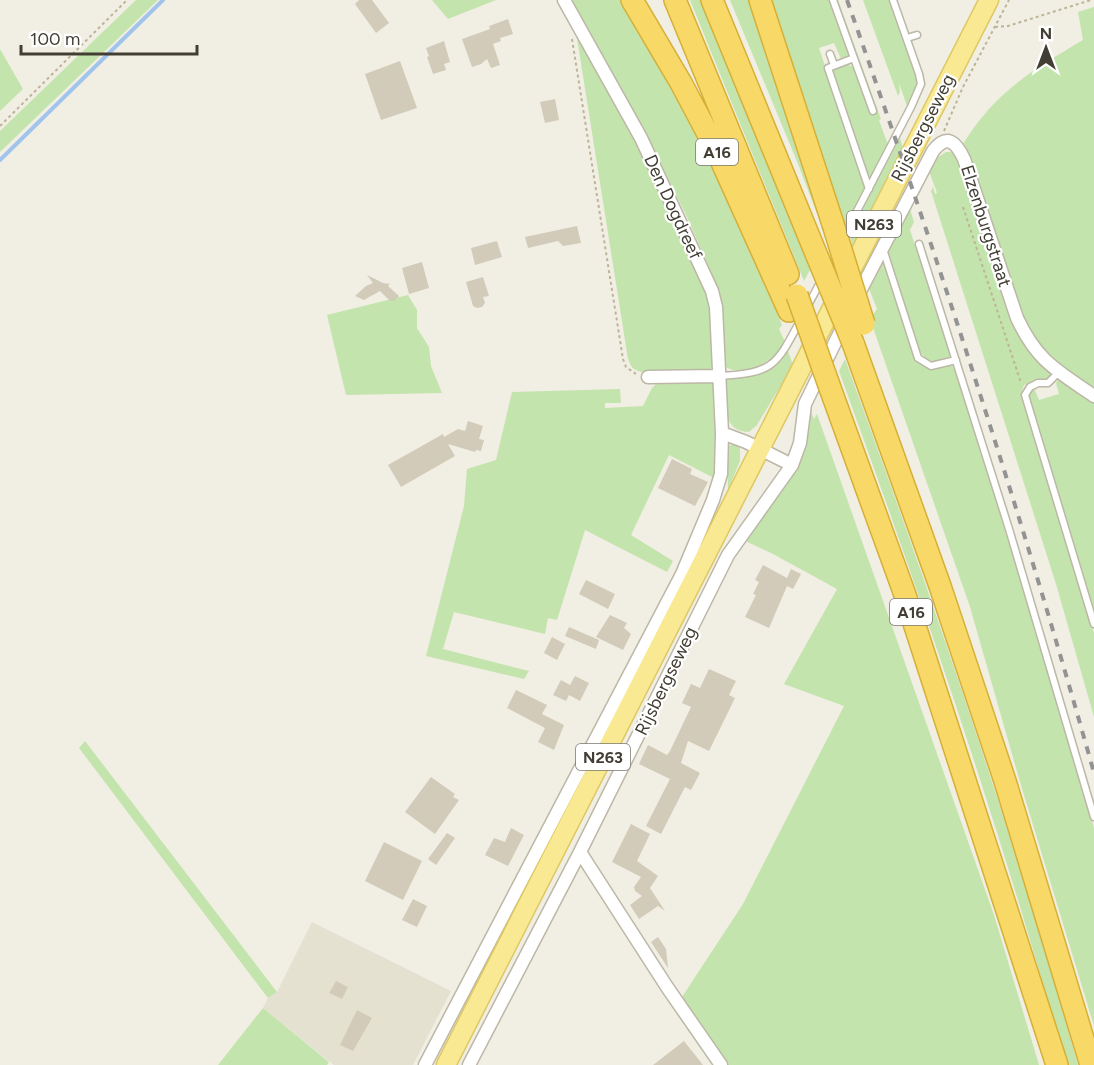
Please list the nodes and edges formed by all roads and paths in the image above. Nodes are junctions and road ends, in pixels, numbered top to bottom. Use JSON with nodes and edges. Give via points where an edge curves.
{"nodes":[{"id":1,"x":127,"y":0,"type":"edge"},
{"id":2,"x":564,"y":0,"type":"edge"},
{"id":3,"x":632,"y":0,"type":"edge"},
{"id":4,"x":675,"y":0,"type":"edge"},
{"id":5,"x":711,"y":0,"type":"edge"},
{"id":6,"x":760,"y":0,"type":"edge"},
{"id":7,"x":833,"y":0,"type":"edge"},
{"id":8,"x":893,"y":0,"type":"edge"},
{"id":9,"x":989,"y":0,"type":"edge"},
{"id":10,"x":1009,"y":0,"type":"edge"},
{"id":11,"x":1091,"y":0,"type":"edge"},
{"id":12,"x":994,"y":27,"type":"junction"},
{"id":13,"x":917,"y":35,"type":"dead end"},
{"id":14,"x":907,"y":38,"type":"junction"},
{"id":15,"x":572,"y":40,"type":"dead end"},
{"id":16,"x":830,"y":54,"type":"dead end"},
{"id":17,"x":854,"y":58,"type":"junction"},
{"id":18,"x":834,"y":65,"type":"junction"},
{"id":19,"x":873,"y":111,"type":"dead end"},
{"id":20,"x":0,"y":126,"type":"edge"},
{"id":21,"x":938,"y":144,"type":"junction"},
{"id":22,"x":869,"y":189,"type":"junction"},
{"id":23,"x":963,"y":207,"type":"dead end"},
{"id":24,"x":919,"y":244,"type":"dead end"},
{"id":25,"x":883,"y":248,"type":"junction"},
{"id":26,"x":828,"y":256,"type":"junction"},
{"id":27,"x":793,"y":303,"type":"junction"},
{"id":28,"x":956,"y":360,"type":"junction"},
{"id":29,"x":1059,"y":372,"type":"junction"},
{"id":30,"x":718,"y":376,"type":"junction"},
{"id":31,"x":648,"y":377,"type":"joint"},
{"id":32,"x":868,"y":382,"type":"junction"},
{"id":33,"x":1028,"y":389,"type":"junction"},
{"id":34,"x":1094,"y":396,"type":"edge"},
{"id":35,"x":722,"y":433,"type":"junction"},
{"id":36,"x":760,"y":448,"type":"junction"},
{"id":37,"x":792,"y":465,"type":"junction"},
{"id":38,"x":1094,"y":624,"type":"edge"},
{"id":39,"x":1094,"y":817,"type":"edge"},
{"id":40,"x":580,"y":852,"type":"junction"},
{"id":41,"x":425,"y":1065,"type":"edge"},
{"id":42,"x":446,"y":1065,"type":"edge"},
{"id":43,"x":469,"y":1065,"type":"edge"},
{"id":44,"x":721,"y":1065,"type":"edge"},
{"id":45,"x":1056,"y":1065,"type":"edge"},
{"id":46,"x":1091,"y":1065,"type":"edge"}],
"edges":[{"from":1,"to":20,"type":"path"},
{"from":2,"to":30,"type":"street","name":"Den Dogdreef","via":[[642,138],[712,291]]},
{"from":3,"to":27,"type":"highway","number":"A16","via":[[681,83]]},
{"from":4,"to":27,"type":"highway","number":"A16"},
{"from":5,"to":26,"type":"highway","number":"A16"},
{"from":6,"to":32,"type":"highway","number":"A16","bridge":true,"via":[[864,324]]},
{"from":7,"to":17,"type":"lane"},
{"from":8,"to":14,"type":"lane"},
{"from":9,"to":36,"type":"main road","name":"Rijsbergseweg","number":"N263"},
{"from":10,"to":12,"type":"path","name":"Rijsbergseweg"},
{"from":11,"to":12,"type":"path"},
{"from":12,"to":21,"type":"path","name":"Rijsbergseweg"},
{"from":13,"to":14,"type":"lane"},
{"from":14,"to":22,"type":"lane","via":[[921,84]]},
{"from":15,"to":31,"type":"path","via":[[623,359],[632,372]]},
{"from":16,"to":18,"type":"lane"},
{"from":17,"to":18,"type":"lane"},
{"from":17,"to":19,"type":"lane"},
{"from":18,"to":22,"type":"lane","via":[[828,68]]},
{"from":21,"to":25,"type":"street"},
{"from":21,"to":29,"type":"street","name":"Elzenburgstraat","via":[[944,141],[958,146],[1024,333],[1040,356]]},
{"from":22,"to":26,"type":"lane"},
{"from":23,"to":33,"type":"path","via":[[1021,382]]},
{"from":24,"to":28,"type":"lane"},
{"from":25,"to":28,"type":"lane","via":[[918,358],[931,366]]},
{"from":25,"to":37,"type":"street","via":[[805,404],[800,443]]},
{"from":26,"to":30,"type":"lane","via":[[777,360],[752,374]]},
{"from":26,"to":32,"type":"highway","number":"A16","bridge":true},
{"from":27,"to":45,"type":"highway","number":"A16","bridge":true,"via":[[814,345],[904,592]]},
{"from":28,"to":39,"type":"lane"},
{"from":29,"to":33,"type":"lane","via":[[1048,383]]},
{"from":29,"to":34,"type":"street","name":"Elzenburgstraat"},
{"from":30,"to":31,"type":"street"},
{"from":30,"to":35,"type":"street","name":"Den Dogdreef"},
{"from":32,"to":46,"type":"highway","number":"A16","via":[[1005,781]]},
{"from":33,"to":38,"type":"lane","via":[[1026,398]]},
{"from":35,"to":36,"type":"street"},
{"from":35,"to":41,"type":"street","name":"Rijsbergseweg","via":[[721,474],[682,574]]},
{"from":36,"to":37,"type":"street"},
{"from":36,"to":42,"type":"main road","name":"Rijsbergseweg","number":"N263"},
{"from":37,"to":40,"type":"street","name":"Rijsbergseweg","via":[[728,555]]},
{"from":40,"to":43,"type":"street","name":"Rijsbergseweg"},
{"from":40,"to":44,"type":"street"}]}
